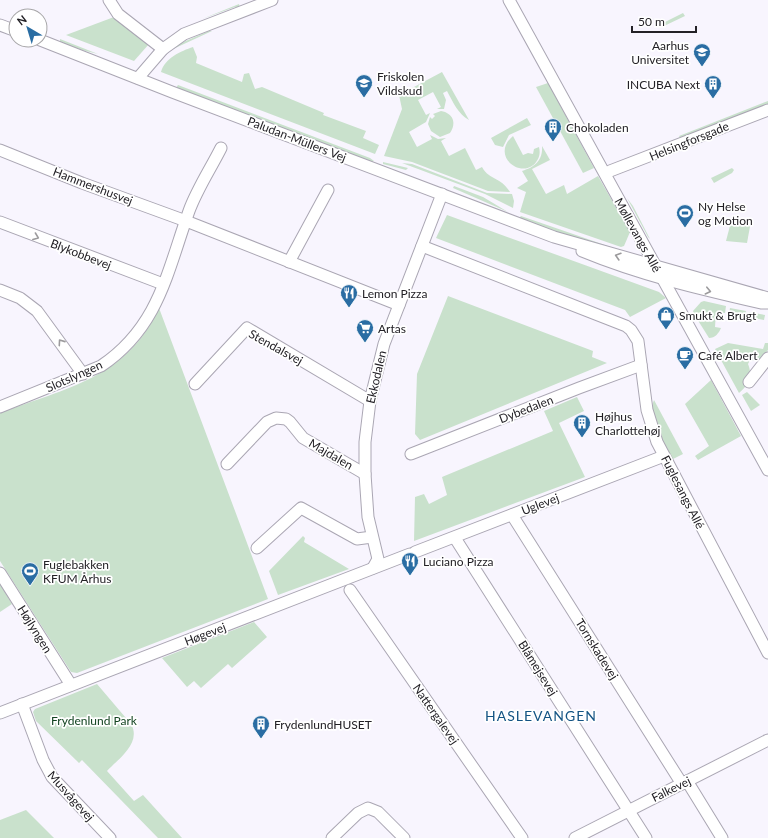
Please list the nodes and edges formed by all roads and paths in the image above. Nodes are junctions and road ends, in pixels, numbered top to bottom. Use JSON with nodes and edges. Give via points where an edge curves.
{"nodes":[{"id":1,"x":109,"y":0,"type":"edge"},
{"id":2,"x":272,"y":0,"type":"edge"},
{"id":3,"x":509,"y":0,"type":"edge"},
{"id":4,"x":515,"y":0,"type":"edge"},
{"id":5,"x":253,"y":4,"type":"edge"},
{"id":6,"x":48,"y":43,"type":"edge"},
{"id":7,"x":163,"y":49,"type":"junction"},
{"id":8,"x":138,"y":78,"type":"junction"},
{"id":9,"x":768,"y":110,"type":"edge"},
{"id":10,"x":221,"y":148,"type":"dead end"},
{"id":11,"x":0,"y":150,"type":"edge"},
{"id":12,"x":610,"y":171,"type":"junction"},
{"id":13,"x":328,"y":190,"type":"dead end"},
{"id":14,"x":442,"y":194,"type":"junction"},
{"id":15,"x":186,"y":221,"type":"junction"},
{"id":16,"x":0,"y":222,"type":"edge"},
{"id":17,"x":422,"y":246,"type":"junction"},
{"id":18,"x":289,"y":262,"type":"junction"},
{"id":19,"x":663,"y":274,"type":"junction"},
{"id":20,"x":163,"y":284,"type":"junction"},
{"id":21,"x":0,"y":290,"type":"edge"},
{"id":22,"x":768,"y":298,"type":"edge"},
{"id":23,"x":768,"y":303,"type":"edge"},
{"id":24,"x":399,"y":305,"type":"junction"},
{"id":25,"x":768,"y":358,"type":"edge"},
{"id":26,"x":641,"y":365,"type":"junction"},
{"id":27,"x":83,"y":374,"type":"junction"},
{"id":28,"x":749,"y":382,"type":"dead end"},
{"id":29,"x":195,"y":384,"type":"dead end"},
{"id":30,"x":0,"y":395,"type":"edge"},
{"id":31,"x":370,"y":401,"type":"junction"},
{"id":32,"x":2,"y":406,"type":"edge"},
{"id":33,"x":411,"y":454,"type":"dead end"},
{"id":34,"x":664,"y":456,"type":"junction"},
{"id":35,"x":768,"y":457,"type":"edge"},
{"id":36,"x":227,"y":464,"type":"dead end"},
{"id":37,"x":768,"y":470,"type":"edge"},
{"id":38,"x":365,"y":474,"type":"junction"},
{"id":39,"x":512,"y":515,"type":"junction"},
{"id":40,"x":372,"y":536,"type":"junction"},
{"id":41,"x":455,"y":538,"type":"junction"},
{"id":42,"x":257,"y":548,"type":"dead end"},
{"id":43,"x":413,"y":553,"type":"joint"},
{"id":44,"x":373,"y":568,"type":"junction"},
{"id":45,"x":0,"y":573,"type":"edge"},
{"id":46,"x":350,"y":590,"type":"dead end"},
{"id":47,"x":768,"y":653,"type":"edge"},
{"id":48,"x":71,"y":685,"type":"junction"},
{"id":49,"x":22,"y":704,"type":"junction"},
{"id":50,"x":0,"y":713,"type":"edge"},
{"id":51,"x":768,"y":740,"type":"edge"},
{"id":52,"x":684,"y":782,"type":"junction"},
{"id":53,"x":628,"y":810,"type":"junction"},
{"id":54,"x":110,"y":838,"type":"edge"},
{"id":55,"x":332,"y":838,"type":"edge"},
{"id":56,"x":404,"y":838,"type":"edge"},
{"id":57,"x":522,"y":838,"type":"edge"},
{"id":58,"x":575,"y":838,"type":"edge"},
{"id":59,"x":646,"y":838,"type":"edge"},
{"id":60,"x":722,"y":838,"type":"edge"}],
"edges":[{"from":1,"to":7,"type":"street","via":[[118,14]]},
{"from":2,"to":5,"type":"street"},
{"from":3,"to":19,"type":"street","name":"Møllevangs Allé"},
{"from":4,"to":12,"type":"street","name":"Møllevangs Allé"},
{"from":5,"to":7,"type":"street","via":[[184,34]]},
{"from":6,"to":8,"type":"street","name":"Paludan-Müllers Vej"},
{"from":7,"to":8,"type":"street"},
{"from":8,"to":14,"type":"street","name":"Paludan-Müllers Vej"},
{"from":9,"to":12,"type":"street","name":"Helsingforsgade"},
{"from":10,"to":15,"type":"street","via":[[189,210]]},
{"from":11,"to":15,"type":"street","name":"Hammershusvej"},
{"from":12,"to":19,"type":"street","name":"Møllevangs Allé"},
{"from":13,"to":18,"type":"street"},
{"from":14,"to":17,"type":"street","name":"Ekkodalen"},
{"from":14,"to":19,"type":"street","name":"Paludan-Müllers Vej","via":[[554,237]]},
{"from":15,"to":18,"type":"street","name":"Hammershusvej"},
{"from":15,"to":20,"type":"street","name":"Slotslyngen"},
{"from":16,"to":20,"type":"street","name":"Blykobbevej","one_way":true},
{"from":17,"to":24,"type":"street","name":"Ekkodalen"},
{"from":17,"to":26,"type":"street","name":"Fuglesangs Allé","via":[[621,324],[636,335]]},
{"from":18,"to":24,"type":"street","name":"Hammershusvej"},
{"from":19,"to":22,"type":"street","name":"Paludan-Müllers Vej"},
{"from":19,"to":23,"type":"street","name":"Paludan-Müllers Vej","one_way":true},
{"from":19,"to":35,"type":"street","name":"Møllevangs Allé"},
{"from":19,"to":37,"type":"street","name":"Møllevangs Allé"},
{"from":20,"to":27,"type":"street","name":"Slotslyngen","via":[[151,312],[136,336],[115,356]]},
{"from":27,"to":21,"type":"street","one_way":true,"via":[[37,311],[20,298]]},
{"from":24,"to":31,"type":"street","name":"Ekkodalen","via":[[384,344]]},
{"from":25,"to":28,"type":"street"},
{"from":26,"to":33,"type":"street","name":"Dybedalen"},
{"from":26,"to":34,"type":"street","name":"Fuglesangs Allé","via":[[647,410]]},
{"from":27,"to":32,"type":"street","name":"Slotslyngen"},
{"from":29,"to":31,"type":"street","name":"Stendalsvej","via":[[247,328]]},
{"from":30,"to":32,"type":"street"},
{"from":31,"to":38,"type":"street","name":"Ekkodalen","via":[[365,442]]},
{"from":34,"to":39,"type":"street","name":"Uglevej"},
{"from":34,"to":47,"type":"street","name":"Fuglesangs Allé"},
{"from":36,"to":38,"type":"street","name":"Majdalen","via":[[267,422],[280,418],[290,422],[303,438]]},
{"from":38,"to":40,"type":"street","name":"Ekkodalen"},
{"from":39,"to":41,"type":"street","name":"Uglevej"},
{"from":39,"to":52,"type":"street","name":"Tornskadevej"},
{"from":40,"to":42,"type":"street","via":[[357,539],[300,508]]},
{"from":40,"to":44,"type":"street","name":"Ekkodalen","via":[[378,559]]},
{"from":41,"to":43,"type":"street","name":"Uglevej"},
{"from":41,"to":53,"type":"street","name":"Blåmejsevej"},
{"from":43,"to":44,"type":"street","name":"Høgevej"},
{"from":44,"to":48,"type":"street","name":"Høgevej"},
{"from":45,"to":48,"type":"street","name":"Højlyngen"},
{"from":46,"to":57,"type":"street","name":"Nattergalevej"},
{"from":48,"to":49,"type":"street","name":"Høgevej"},
{"from":49,"to":50,"type":"street","name":"Høgevej"},
{"from":49,"to":54,"type":"street","name":"Musvågevej","via":[[52,777]]},
{"from":51,"to":52,"type":"street","name":"Falkevej"},
{"from":52,"to":53,"type":"street","name":"Falkevej"},
{"from":52,"to":60,"type":"street","name":"Tornskadevej"},
{"from":53,"to":58,"type":"street","name":"Falkevej"},
{"from":53,"to":59,"type":"street","name":"Blåmejsevej"},
{"from":55,"to":56,"type":"street","via":[[358,813],[368,808],[378,812]]}]}
